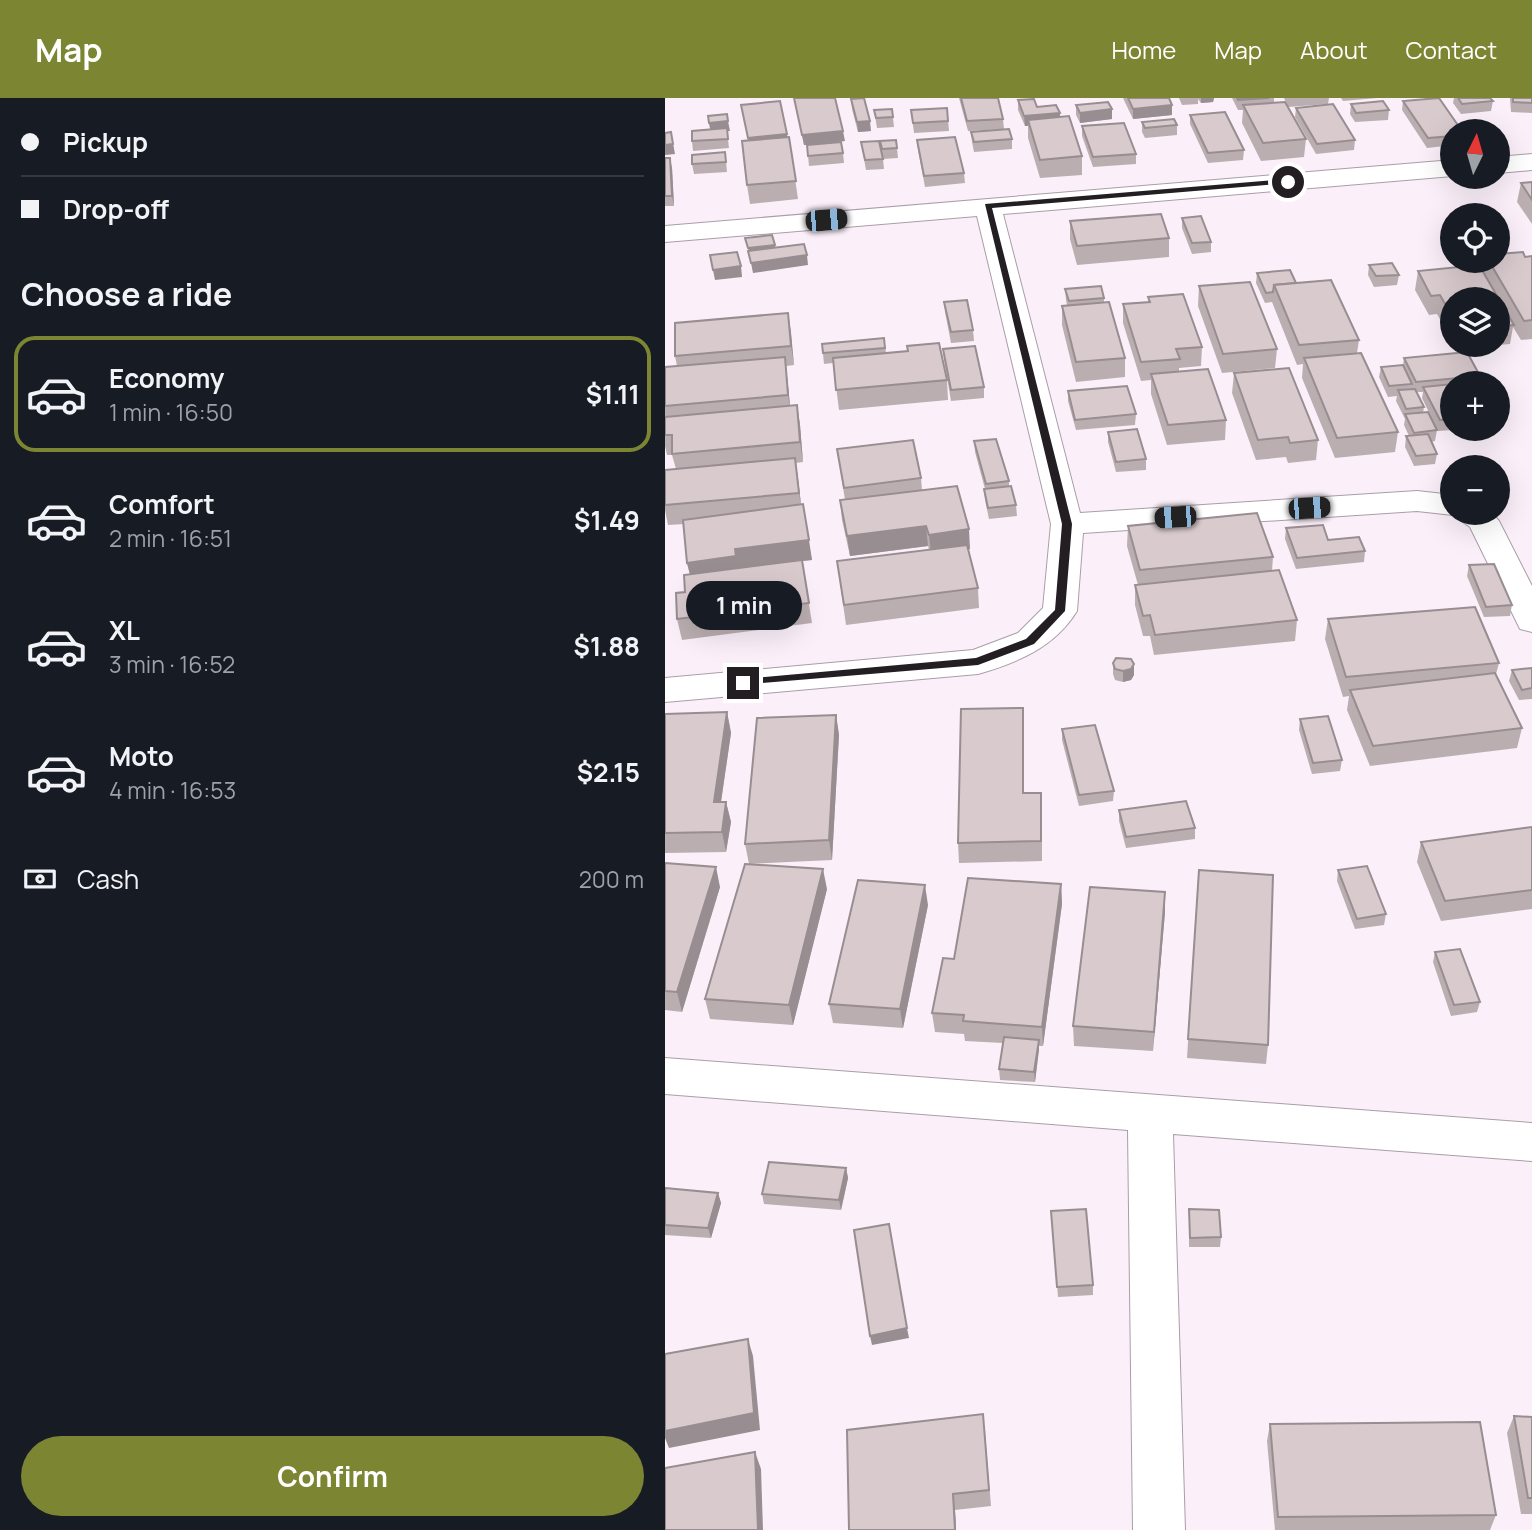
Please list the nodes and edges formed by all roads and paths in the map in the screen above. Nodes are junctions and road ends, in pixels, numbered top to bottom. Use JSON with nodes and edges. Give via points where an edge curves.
{"nodes":[{"id":1,"x":1532,"y":162,"type":"edge"},
{"id":2,"x":1510,"y":164,"type":"edge"},
{"id":3,"x":1440,"y":170,"type":"edge"},
{"id":4,"x":988,"y":206,"type":"junction"},
{"id":5,"x":665,"y":234,"type":"edge"},
{"id":6,"x":1440,"y":504,"type":"edge"},
{"id":7,"x":1067,"y":524,"type":"junction"},
{"id":8,"x":1485,"y":525,"type":"edge"},
{"id":9,"x":1532,"y":621,"type":"edge"},
{"id":10,"x":665,"y":690,"type":"edge"},
{"id":11,"x":665,"y":1076,"type":"edge"},
{"id":12,"x":1150,"y":1113,"type":"junction"},
{"id":13,"x":1532,"y":1142,"type":"edge"},
{"id":14,"x":1159,"y":1530,"type":"edge"}],
"edges":[{"from":1,"to":2,"type":"street"},
{"from":3,"to":4,"type":"street"},
{"from":4,"to":5,"type":"street"},
{"from":4,"to":7,"type":"street"},
{"from":6,"to":7,"type":"street","via":[[1417,501]]},
{"from":7,"to":10,"type":"street","via":[[1060,611],[1030,641],[978,662]]},
{"from":8,"to":9,"type":"street"},
{"from":11,"to":12,"type":"street"},
{"from":12,"to":13,"type":"street"},
{"from":12,"to":14,"type":"street"}]}
